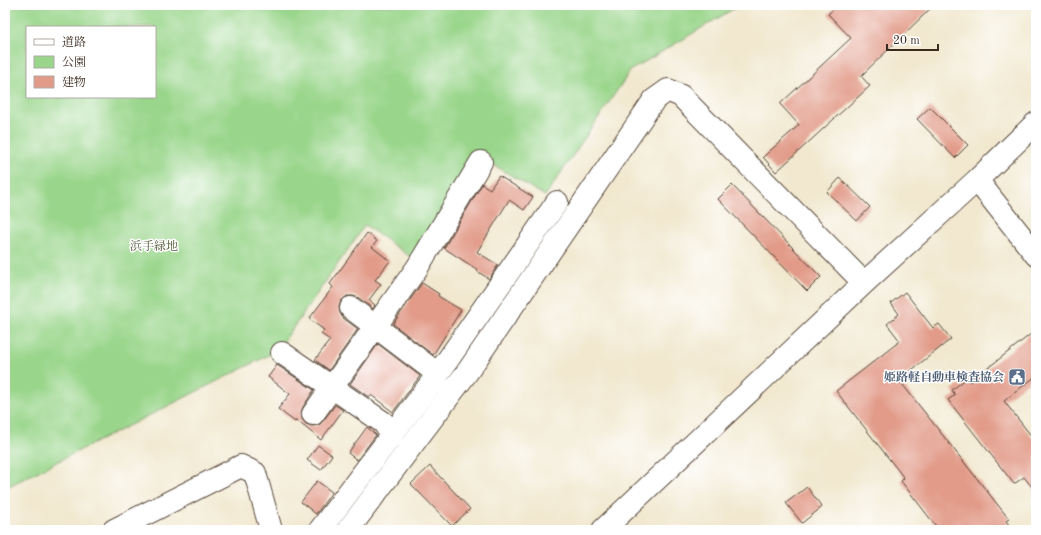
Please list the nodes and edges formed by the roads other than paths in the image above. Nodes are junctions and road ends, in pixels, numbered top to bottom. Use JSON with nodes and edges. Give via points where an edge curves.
{"nodes":[{"id":1,"x":1036,"y":123,"type":"edge"},
{"id":2,"x":481,"y":162,"type":"dead end"},
{"id":3,"x":977,"y":180,"type":"junction"},
{"id":4,"x":557,"y":202,"type":"dead end"},
{"id":5,"x":1036,"y":255,"type":"edge"},
{"id":6,"x":864,"y":283,"type":"junction"},
{"id":7,"x":352,"y":308,"type":"dead end"},
{"id":8,"x":375,"y":326,"type":"junction"},
{"id":9,"x":282,"y":353,"type":"dead end"},
{"id":10,"x":438,"y":374,"type":"junction"},
{"id":11,"x":332,"y":388,"type":"junction"},
{"id":12,"x":313,"y":414,"type":"dead end"},
{"id":13,"x":392,"y":436,"type":"junction"},
{"id":14,"x":114,"y":530,"type":"edge"},
{"id":15,"x":271,"y":530,"type":"edge"},
{"id":16,"x":320,"y":530,"type":"edge"},
{"id":17,"x":348,"y":530,"type":"edge"},
{"id":18,"x":603,"y":530,"type":"edge"}],
"edges":[{"from":1,"to":3,"type":"street"},
{"from":2,"to":8,"type":"street","via":[[417,268]]},
{"from":3,"to":5,"type":"street"},
{"from":3,"to":6,"type":"street"},
{"from":4,"to":10,"type":"street"},
{"from":6,"to":17,"type":"street","via":[[681,96],[668,90],[654,100],[468,371]]},
{"from":6,"to":18,"type":"street"},
{"from":7,"to":8,"type":"street"},
{"from":8,"to":10,"type":"street"},
{"from":8,"to":11,"type":"street"},
{"from":9,"to":11,"type":"street"},
{"from":10,"to":13,"type":"street"},
{"from":11,"to":12,"type":"street"},
{"from":11,"to":13,"type":"street","via":[[384,423]]},
{"from":13,"to":16,"type":"street"},
{"from":14,"to":15,"type":"street","via":[[241,466],[254,473]]}]}
